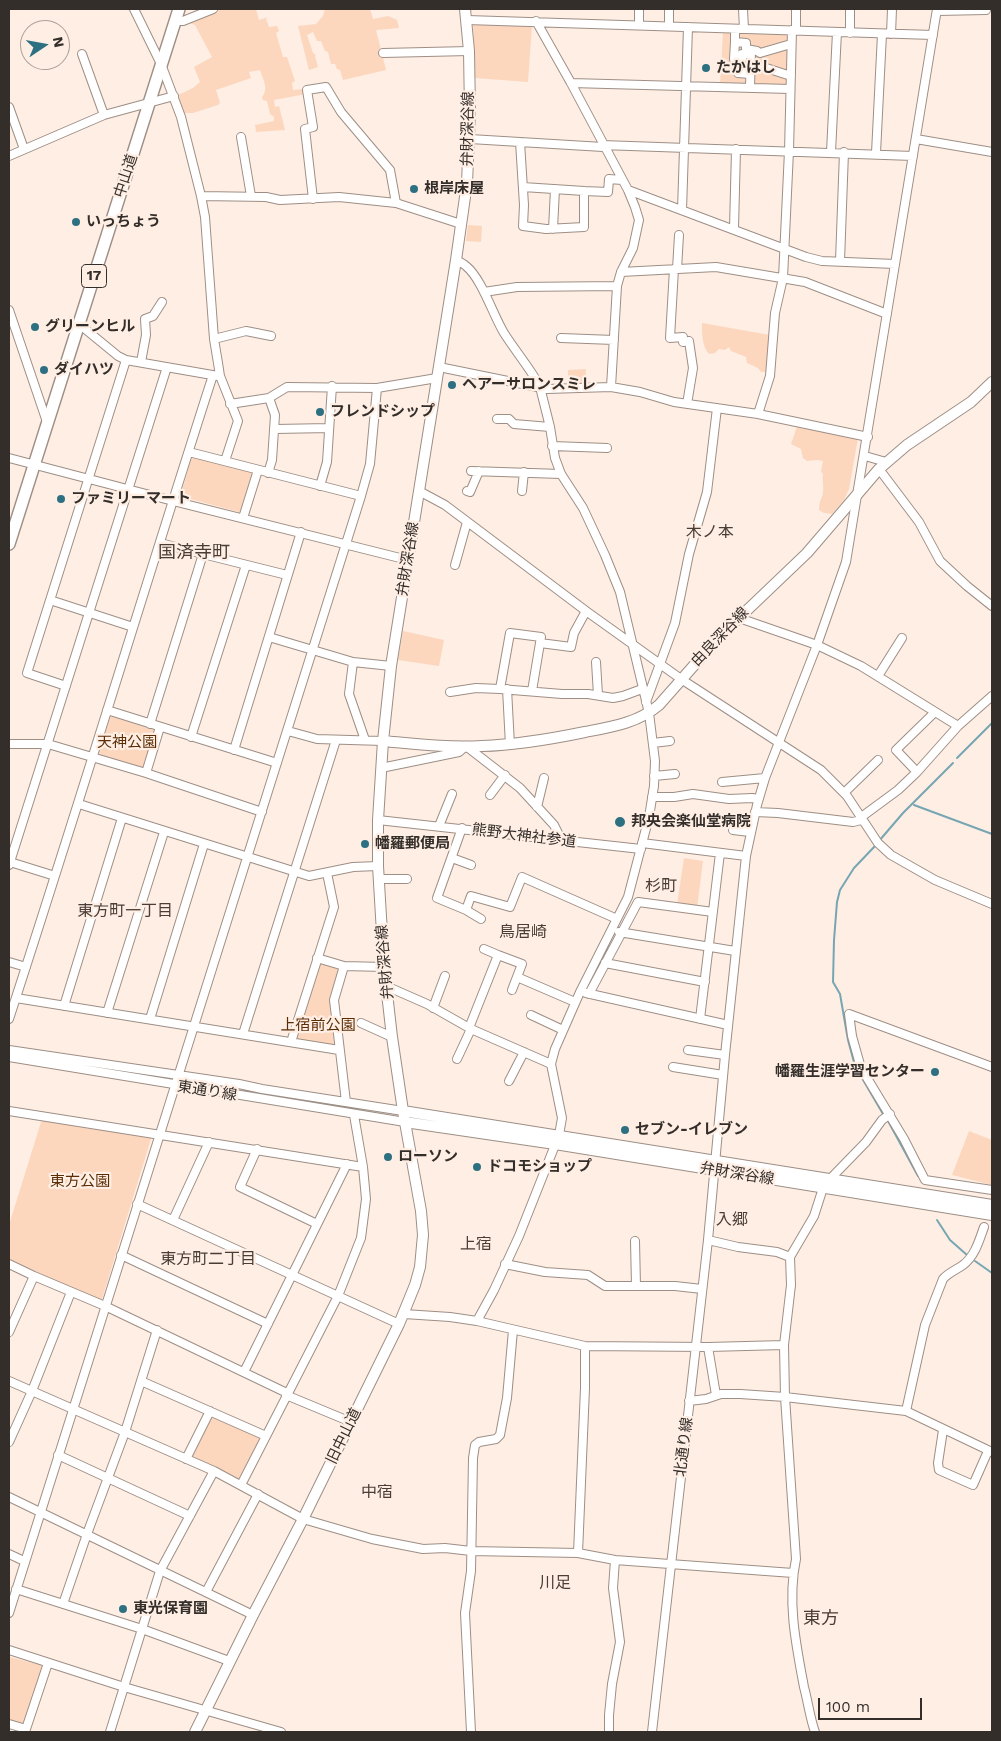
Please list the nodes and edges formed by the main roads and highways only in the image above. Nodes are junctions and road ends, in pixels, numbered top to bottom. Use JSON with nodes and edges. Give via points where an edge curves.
{"nodes":[{"id":1,"x":179,"y":9,"type":"edge"},
{"id":2,"x":465,"y":9,"type":"edge"},
{"id":3,"x":992,"y":382,"type":"edge"},
{"id":4,"x":9,"y":544,"type":"edge"},
{"id":5,"x":383,"y":741,"type":"junction"},
{"id":6,"x":403,"y":1111,"type":"junction"},
{"id":7,"x":405,"y":1122,"type":"junction"},
{"id":8,"x":557,"y":1140,"type":"junction"},
{"id":9,"x":716,"y":1166,"type":"junction"},
{"id":10,"x":992,"y":1205,"type":"edge"},
{"id":11,"x":992,"y":1215,"type":"edge"},
{"id":12,"x":195,"y":1732,"type":"edge"}],
"edges":[{"from":1,"to":4,"type":"highway","name":"中山道","number":"17"},
{"from":2,"to":5,"type":"main road","name":"弁財深谷線","via":[[469,51],[467,183],[391,666]]},
{"from":3,"to":5,"type":"main road","name":"由良深谷線","via":[[971,402],[882,465],[807,553],[705,651],[649,713],[618,726],[510,745]]},
{"from":5,"to":6,"type":"main road","name":"弁財深谷線","via":[[378,866],[384,968]]},
{"from":6,"to":7,"type":"main road","name":"弁財深谷線"},
{"from":6,"to":8,"type":"main road","name":"弁財深谷線"},
{"from":7,"to":8,"type":"main road","name":"弁財深谷線"},
{"from":7,"to":12,"type":"main road","name":"旧中山道","via":[[423,1234],[415,1285],[404,1314],[303,1520]]},
{"from":8,"to":9,"type":"main road","name":"弁財深谷線"},
{"from":9,"to":10,"type":"main road","name":"弁財深谷線","via":[[830,1178]]},
{"from":9,"to":11,"type":"main road","name":"弁財深谷線","via":[[823,1188]]}]}
